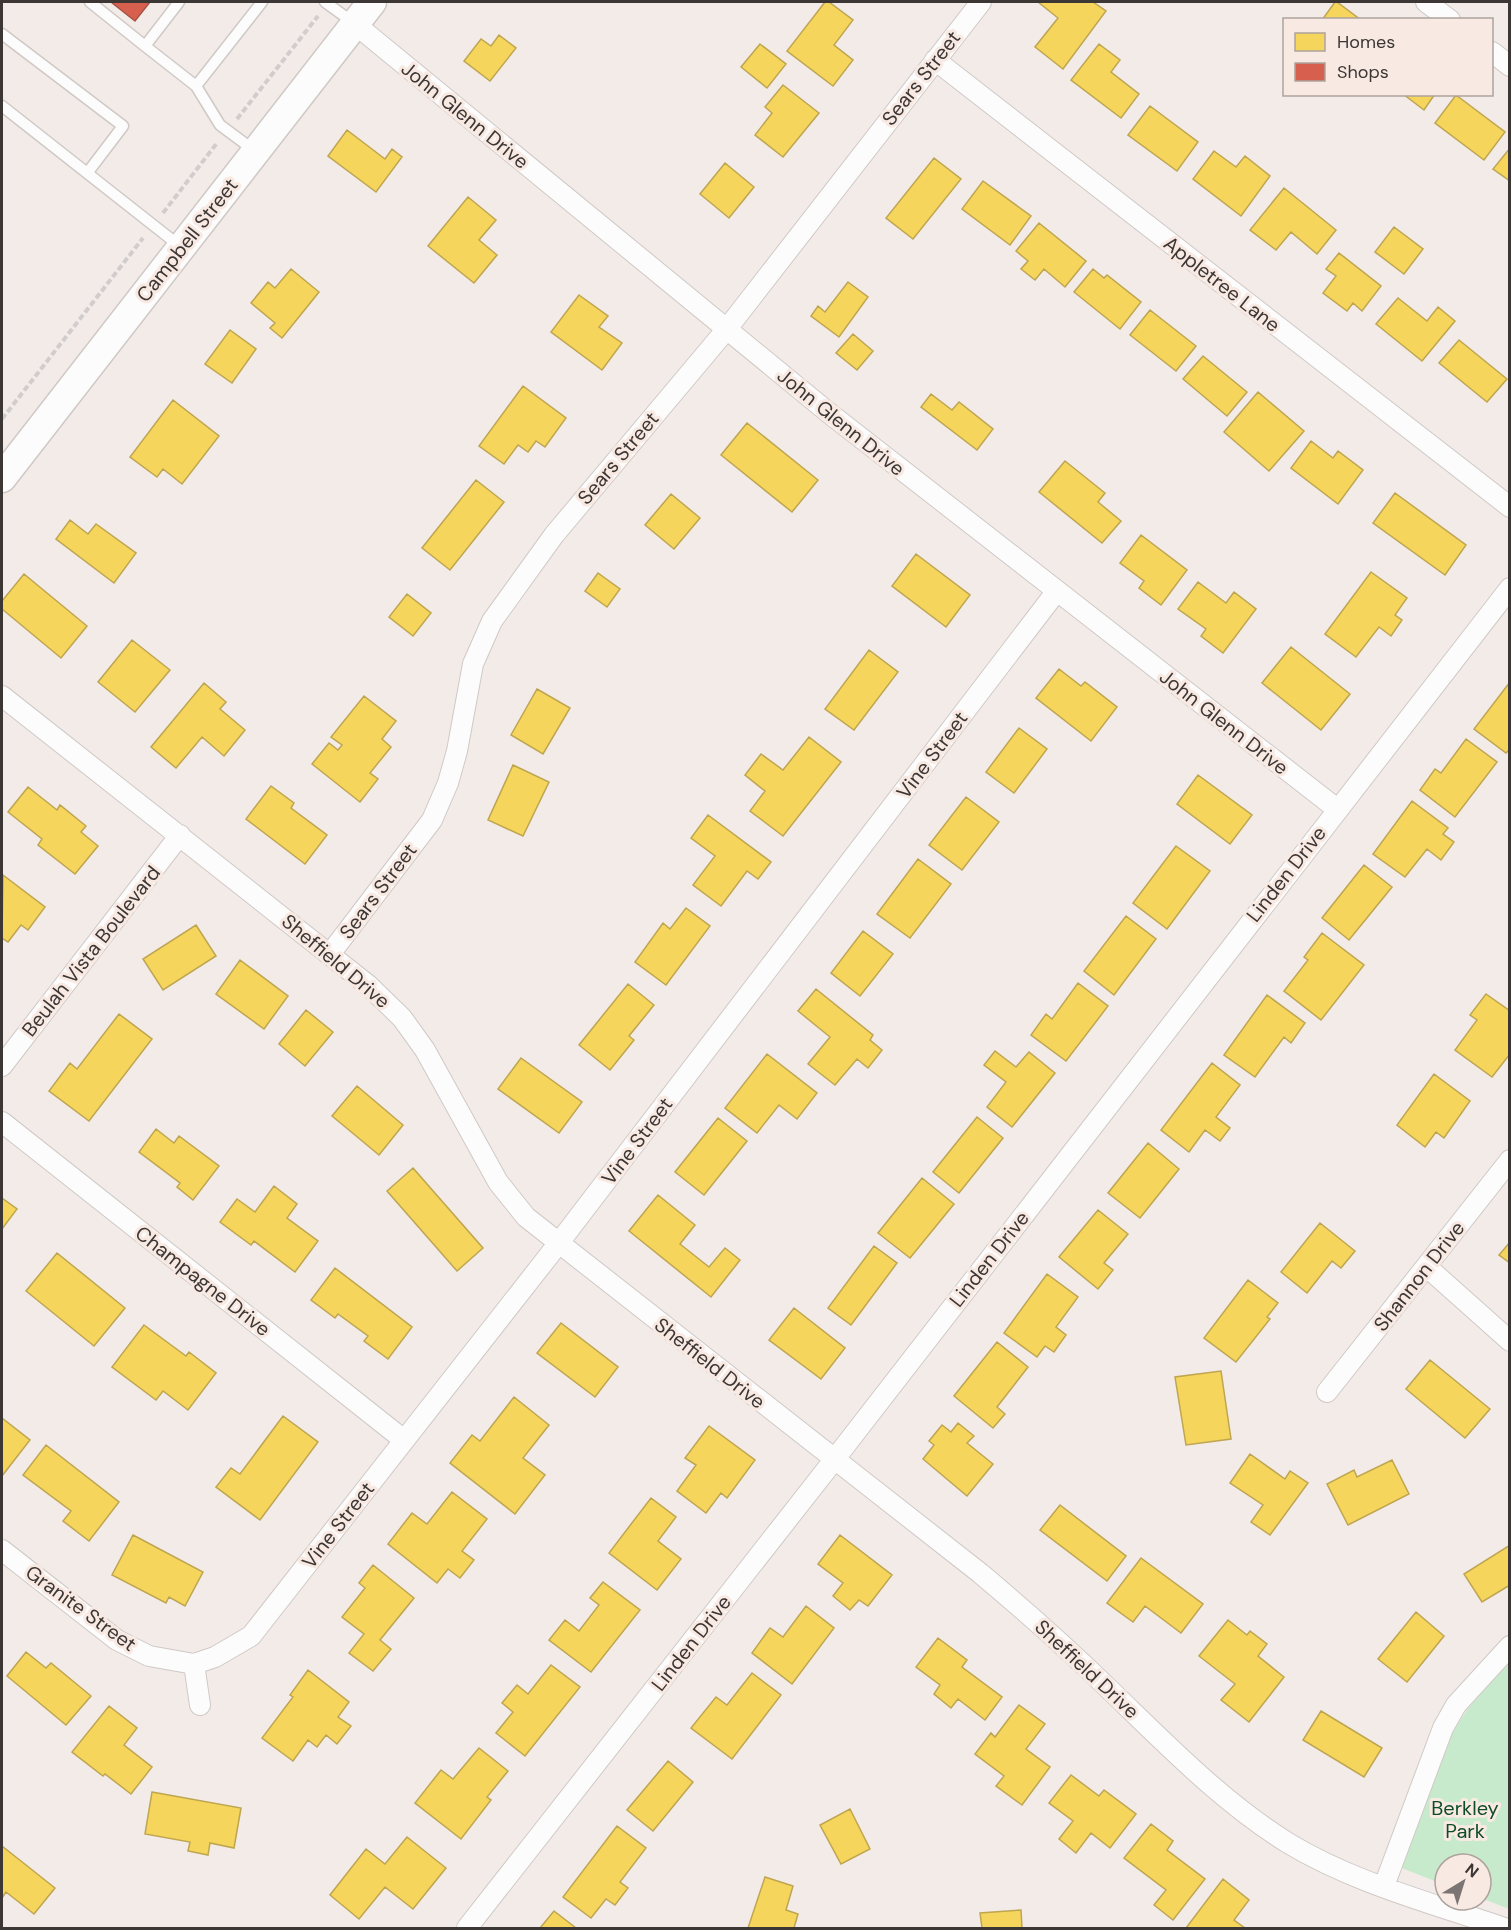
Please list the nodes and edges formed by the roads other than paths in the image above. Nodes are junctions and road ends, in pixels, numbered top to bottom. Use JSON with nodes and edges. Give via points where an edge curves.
{"nodes":[{"id":1,"x":90,"y":2,"type":"edge"},
{"id":2,"x":179,"y":2,"type":"edge"},
{"id":3,"x":262,"y":2,"type":"edge"},
{"id":4,"x":325,"y":2,"type":"edge"},
{"id":5,"x":372,"y":2,"type":"edge"},
{"id":6,"x":981,"y":2,"type":"edge"},
{"id":7,"x":1426,"y":2,"type":"edge"},
{"id":8,"x":1446,"y":18,"type":"edge"},
{"id":9,"x":355,"y":24,"type":"junction"},
{"id":10,"x":2,"y":34,"type":"edge"},
{"id":11,"x":145,"y":46,"type":"junction"},
{"id":12,"x":1493,"y":54,"type":"edge"},
{"id":13,"x":935,"y":60,"type":"junction"},
{"id":14,"x":1509,"y":66,"type":"edge"},
{"id":15,"x":196,"y":86,"type":"junction"},
{"id":16,"x":2,"y":106,"type":"edge"},
{"id":17,"x":255,"y":152,"type":"junction"},
{"id":18,"x":88,"y":172,"type":"junction"},
{"id":19,"x":181,"y":248,"type":"junction"},
{"id":20,"x":726,"y":330,"type":"junction"},
{"id":21,"x":4,"y":469,"type":"edge"},
{"id":22,"x":1509,"y":507,"type":"edge"},
{"id":23,"x":1509,"y":588,"type":"edge"},
{"id":24,"x":1056,"y":592,"type":"junction"},
{"id":25,"x":2,"y":696,"type":"edge"},
{"id":26,"x":1337,"y":809,"type":"junction"},
{"id":27,"x":180,"y":835,"type":"junction"},
{"id":28,"x":330,"y":954,"type":"junction"},
{"id":29,"x":2,"y":1066,"type":"edge"},
{"id":30,"x":2,"y":1122,"type":"edge"},
{"id":31,"x":1509,"y":1160,"type":"edge"},
{"id":32,"x":558,"y":1244,"type":"junction"},
{"id":33,"x":1427,"y":1267,"type":"junction"},
{"id":34,"x":1509,"y":1341,"type":"edge"},
{"id":35,"x":1327,"y":1392,"type":"dead end"},
{"id":36,"x":404,"y":1440,"type":"junction"},
{"id":37,"x":834,"y":1460,"type":"junction"},
{"id":38,"x":2,"y":1550,"type":"edge"},
{"id":39,"x":1509,"y":1646,"type":"edge"},
{"id":40,"x":194,"y":1664,"type":"junction"},
{"id":41,"x":200,"y":1705,"type":"dead end"},
{"id":42,"x":1384,"y":1886,"type":"junction"},
{"id":43,"x":467,"y":1929,"type":"edge"},
{"id":44,"x":1504,"y":1929,"type":"edge"}],
"edges":[{"from":1,"to":11,"type":"lane"},
{"from":2,"to":11,"type":"lane"},
{"from":3,"to":15,"type":"lane"},
{"from":4,"to":9,"type":"lane"},
{"from":5,"to":9,"type":"main road","name":"Campbell Street"},
{"from":6,"to":13,"type":"street","name":"Sears Street"},
{"from":7,"to":8,"type":"street"},
{"from":9,"to":17,"type":"main road","name":"Campbell Street"},
{"from":9,"to":20,"type":"street","name":"John Glenn Drive"},
{"from":10,"to":18,"type":"lane","via":[[123,126]]},
{"from":11,"to":15,"type":"lane"},
{"from":12,"to":14,"type":"street"},
{"from":13,"to":20,"type":"street","name":"Sears Street"},
{"from":13,"to":22,"type":"street","name":"Appletree Lane"},
{"from":15,"to":17,"type":"lane","via":[[220,125]]},
{"from":16,"to":18,"type":"lane"},
{"from":17,"to":19,"type":"main road","name":"Campbell Street"},
{"from":18,"to":19,"type":"lane"},
{"from":19,"to":21,"type":"main road","name":"Campbell Street"},
{"from":20,"to":24,"type":"street","name":"John Glenn Drive"},
{"from":20,"to":28,"type":"street","name":"Sears Street","via":[[554,535],[492,621],[473,664],[457,751],[432,820]]},
{"from":23,"to":26,"type":"street","name":"Linden Drive"},
{"from":24,"to":26,"type":"street","name":"John Glenn Drive"},
{"from":24,"to":32,"type":"street","name":"Vine Street"},
{"from":25,"to":27,"type":"street","name":"Sheffield Drive"},
{"from":26,"to":37,"type":"street","name":"Linden Drive"},
{"from":27,"to":28,"type":"street","name":"Sheffield Drive"},
{"from":27,"to":29,"type":"street","name":"Beulah Vista Boulevard"},
{"from":28,"to":32,"type":"street","name":"Sheffield Drive","via":[[402,1018],[425,1050],[498,1182],[526,1217]]},
{"from":30,"to":36,"type":"street","name":"Champagne Drive"},
{"from":31,"to":33,"type":"street","name":"Shannon Drive"},
{"from":32,"to":36,"type":"street","name":"Vine Street"},
{"from":32,"to":37,"type":"street","name":"Sheffield Drive"},
{"from":33,"to":34,"type":"street"},
{"from":33,"to":35,"type":"street","name":"Shannon Drive"},
{"from":36,"to":40,"type":"street","name":"Vine Street","via":[[250,1636],[215,1657]]},
{"from":37,"to":42,"type":"street","name":"Sheffield Drive","via":[[1050,1632],[1163,1742],[1245,1812],[1288,1843],[1335,1868]]},
{"from":37,"to":43,"type":"street","name":"Linden Drive"},
{"from":38,"to":40,"type":"street","name":"Granite Street","via":[[117,1640],[149,1656]]},
{"from":39,"to":42,"type":"street","via":[[1456,1705],[1443,1728]]},
{"from":40,"to":41,"type":"street"},
{"from":42,"to":44,"type":"street","name":"Sheffield Drive"}]}
